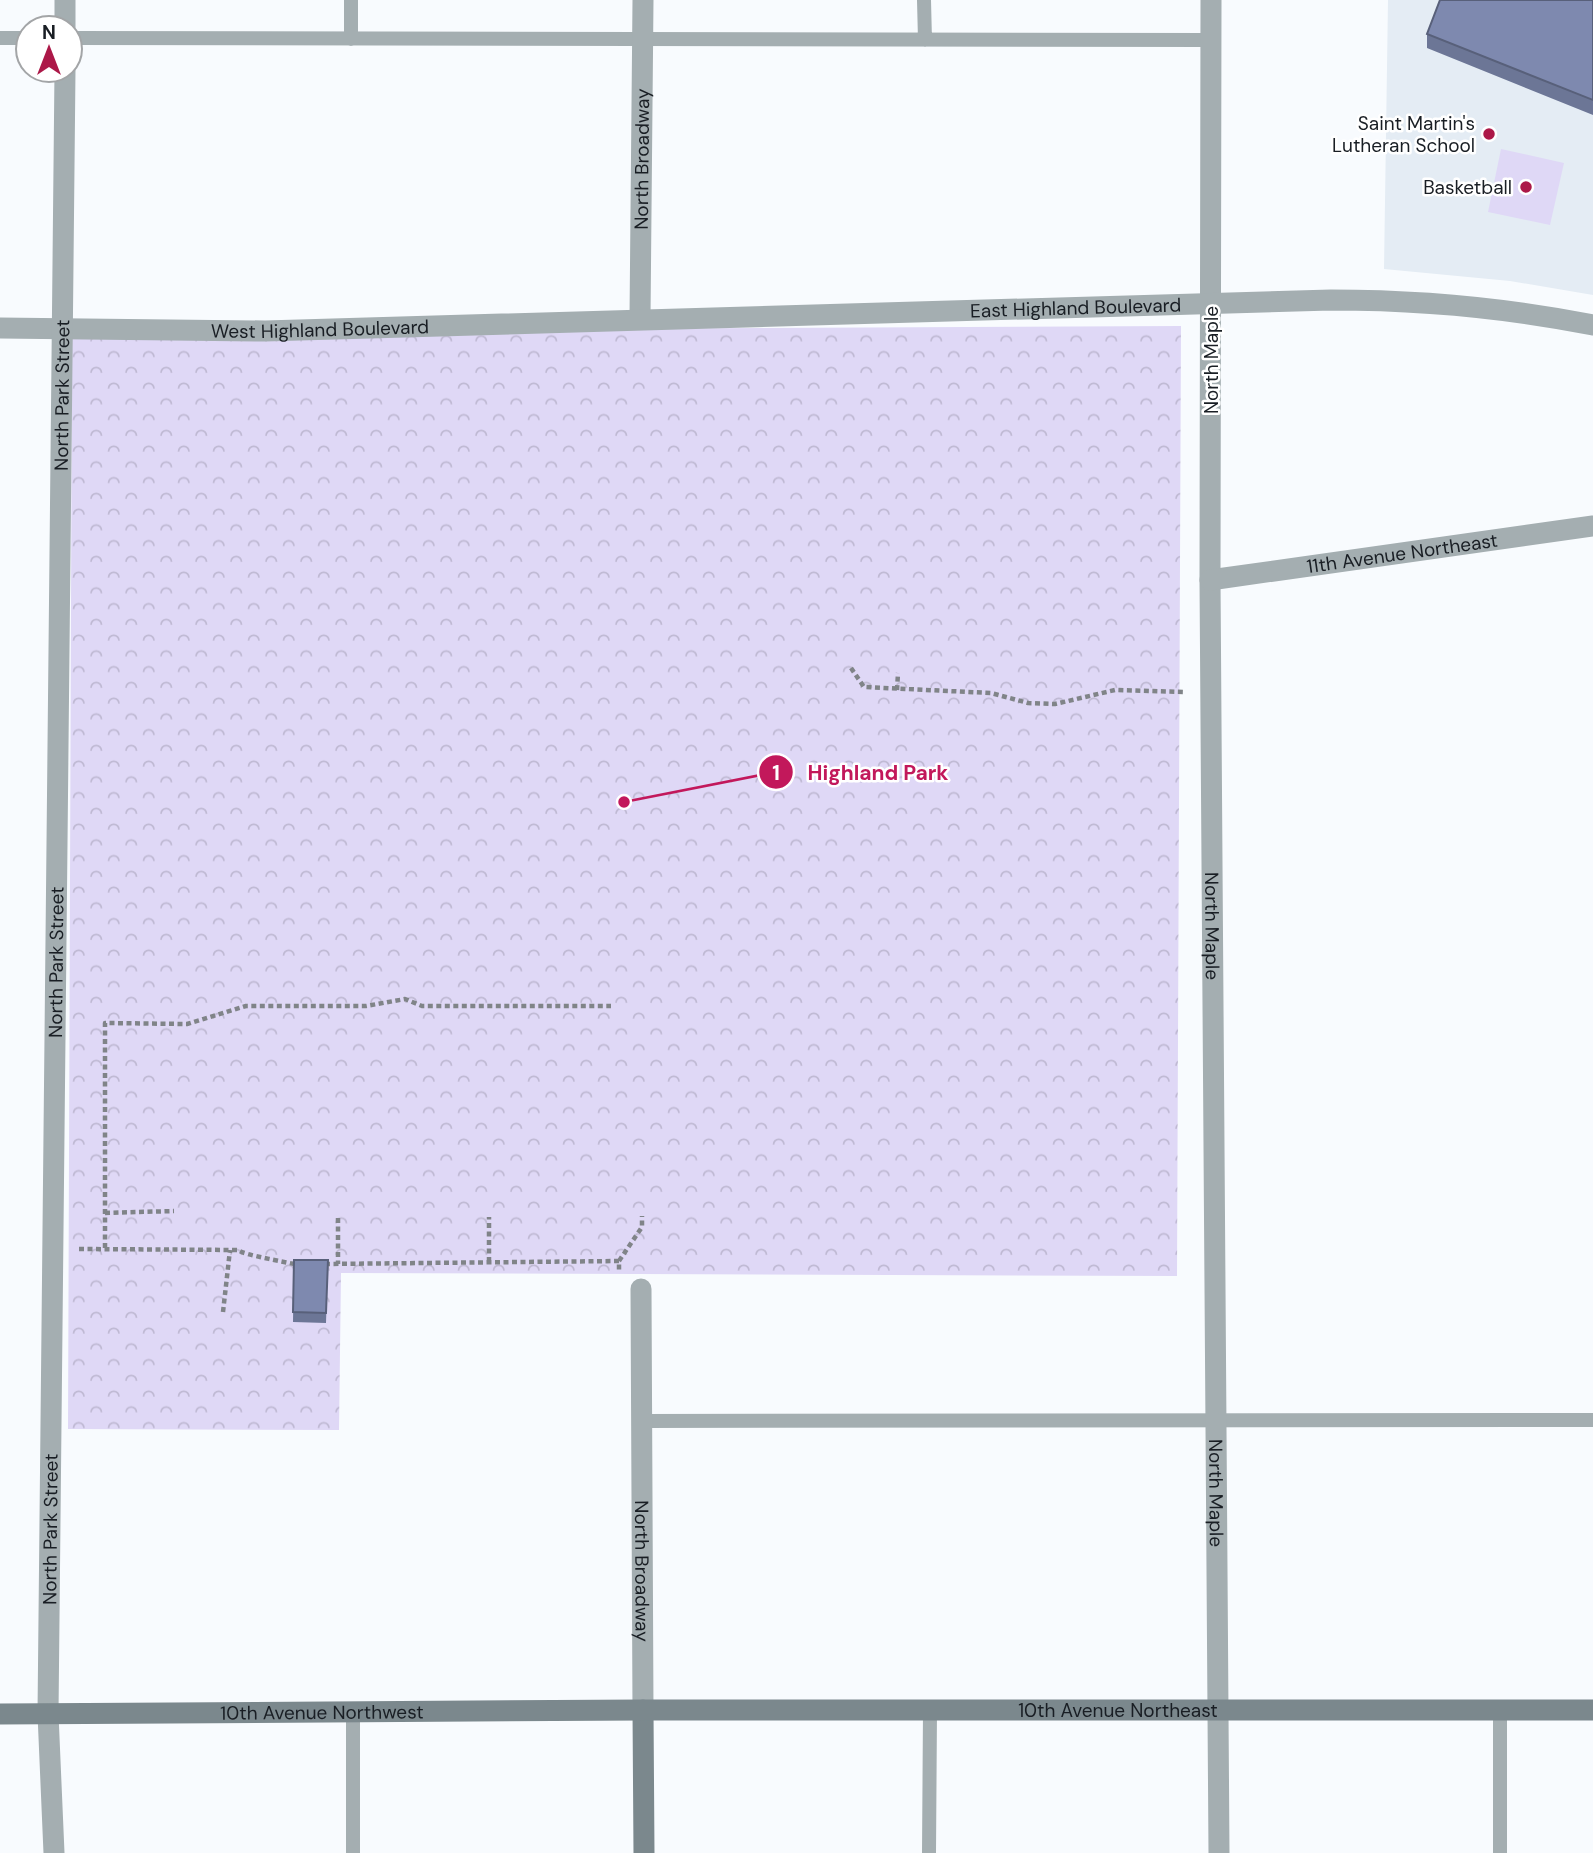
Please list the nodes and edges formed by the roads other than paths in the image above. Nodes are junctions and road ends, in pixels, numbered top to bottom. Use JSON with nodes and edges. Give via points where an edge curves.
{"nodes":[{"id":1,"x":351,"y":0,"type":"edge"},
{"id":2,"x":643,"y":0,"type":"edge"},
{"id":3,"x":924,"y":0,"type":"edge"},
{"id":4,"x":1211,"y":0,"type":"edge"},
{"id":5,"x":84,"y":38,"type":"edge"},
{"id":6,"x":351,"y":39,"type":"junction"},
{"id":7,"x":643,"y":40,"type":"junction"},
{"id":8,"x":925,"y":40,"type":"junction"},
{"id":9,"x":1211,"y":40,"type":"junction"},
{"id":10,"x":65,"y":84,"type":"edge"},
{"id":11,"x":1211,"y":302,"type":"junction"},
{"id":12,"x":640,"y":318,"type":"junction"},
{"id":13,"x":1593,"y":325,"type":"edge"},
{"id":14,"x":0,"y":328,"type":"edge"},
{"id":15,"x":64,"y":331,"type":"junction"},
{"id":16,"x":1593,"y":526,"type":"edge"},
{"id":17,"x":1210,"y":580,"type":"junction"},
{"id":18,"x":641,"y":1289,"type":"road end"},
{"id":19,"x":1593,"y":1420,"type":"edge"},
{"id":20,"x":642,"y":1421,"type":"junction"},
{"id":21,"x":1217,"y":1421,"type":"junction"},
{"id":22,"x":643,"y":1710,"type":"junction"},
{"id":23,"x":1593,"y":1710,"type":"edge"},
{"id":24,"x":353,"y":1711,"type":"junction"},
{"id":25,"x":930,"y":1711,"type":"junction"},
{"id":26,"x":1500,"y":1711,"type":"junction"},
{"id":27,"x":1219,"y":1712,"type":"junction"},
{"id":28,"x":0,"y":1714,"type":"edge"},
{"id":29,"x":48,"y":1714,"type":"junction"},
{"id":30,"x":54,"y":1853,"type":"edge"},
{"id":31,"x":353,"y":1853,"type":"edge"},
{"id":32,"x":644,"y":1853,"type":"edge"},
{"id":33,"x":929,"y":1853,"type":"edge"},
{"id":34,"x":1219,"y":1853,"type":"edge"},
{"id":35,"x":1500,"y":1853,"type":"edge"}],
"edges":[{"from":1,"to":6,"type":"lane"},
{"from":2,"to":7,"type":"street","name":"North Broadway"},
{"from":3,"to":8,"type":"lane"},
{"from":4,"to":9,"type":"street","name":"North Maple"},
{"from":5,"to":6,"type":"lane"},
{"from":6,"to":7,"type":"lane"},
{"from":7,"to":8,"type":"lane"},
{"from":7,"to":12,"type":"street","name":"North Broadway"},
{"from":8,"to":9,"type":"lane"},
{"from":9,"to":11,"type":"street","name":"North Maple"},
{"from":10,"to":15,"type":"street","name":"North Park Street"},
{"from":11,"to":12,"type":"street","name":"East Highland Boulevard"},
{"from":11,"to":13,"type":"street","name":"East Highland Boulevard","via":[[1434,304]]},
{"from":11,"to":17,"type":"street","name":"North Maple"},
{"from":12,"to":15,"type":"street","name":"West Highland Boulevard","via":[[422,328]]},
{"from":14,"to":15,"type":"street","name":"West Highland Boulevard"},
{"from":15,"to":29,"type":"street","name":"North Park Street"},
{"from":16,"to":17,"type":"street","name":"11th Avenue Northeast"},
{"from":17,"to":21,"type":"street","name":"North Maple"},
{"from":18,"to":20,"type":"street","name":"North Broadway"},
{"from":19,"to":21,"type":"lane"},
{"from":20,"to":21,"type":"lane"},
{"from":20,"to":22,"type":"street","name":"North Broadway"},
{"from":21,"to":27,"type":"street","name":"North Maple"},
{"from":22,"to":24,"type":"street","name":"10th Avenue Northwest"},
{"from":22,"to":25,"type":"street","name":"10th Avenue Northeast"},
{"from":22,"to":32,"type":"street","name":"North Broadway"},
{"from":23,"to":26,"type":"street","name":"10th Avenue Northeast"},
{"from":24,"to":29,"type":"street","name":"10th Avenue Northwest"},
{"from":24,"to":31,"type":"lane"},
{"from":25,"to":27,"type":"street","name":"10th Avenue Northeast"},
{"from":25,"to":33,"type":"lane"},
{"from":26,"to":27,"type":"street","name":"10th Avenue Northeast"},
{"from":26,"to":35,"type":"lane"},
{"from":27,"to":34,"type":"street","name":"North Maple"},
{"from":28,"to":29,"type":"street","name":"10th Avenue Northwest"},
{"from":29,"to":30,"type":"street","name":"North Park Street"}]}
